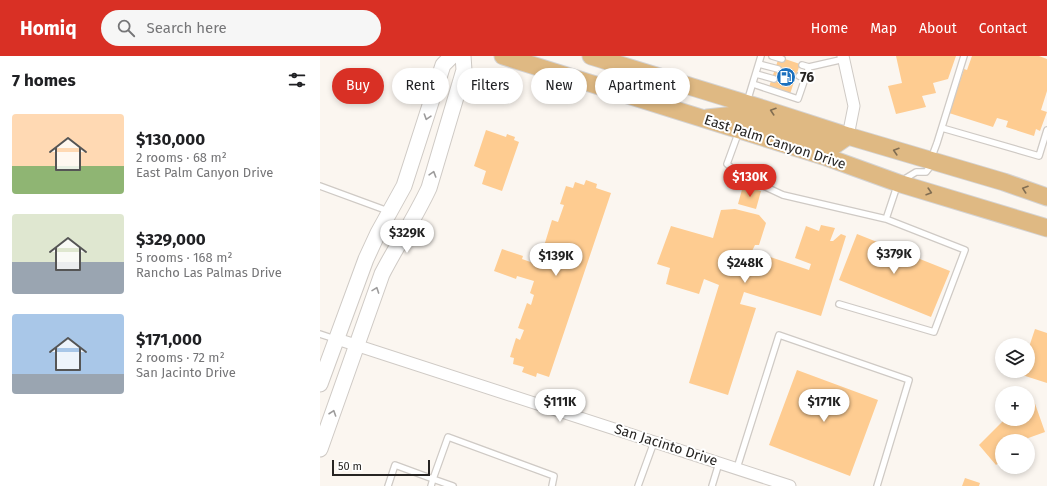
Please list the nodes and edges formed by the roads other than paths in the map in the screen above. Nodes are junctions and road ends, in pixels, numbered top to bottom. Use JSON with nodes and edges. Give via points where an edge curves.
{"nodes":[{"id":1,"x":452,"y":56,"type":"edge"},
{"id":2,"x":463,"y":56,"type":"edge"},
{"id":3,"x":503,"y":56,"type":"edge"},
{"id":4,"x":591,"y":56,"type":"edge"},
{"id":5,"x":762,"y":56,"type":"edge"},
{"id":6,"x":772,"y":56,"type":"edge"},
{"id":7,"x":964,"y":56,"type":"edge"},
{"id":8,"x":844,"y":57,"type":"edge"},
{"id":9,"x":782,"y":59,"type":"dead end"},
{"id":10,"x":759,"y":64,"type":"junction"},
{"id":11,"x":802,"y":65,"type":"dead end"},
{"id":12,"x":809,"y":67,"type":"junction"},
{"id":13,"x":778,"y":69,"type":"dead end"},
{"id":14,"x":756,"y":74,"type":"junction"},
{"id":15,"x":799,"y":76,"type":"dead end"},
{"id":16,"x":774,"y":79,"type":"dead end"},
{"id":17,"x":805,"y":79,"type":"junction"},
{"id":18,"x":753,"y":84,"type":"junction"},
{"id":19,"x":747,"y":103,"type":"junction"},
{"id":20,"x":701,"y":118,"type":"junction"},
{"id":21,"x":942,"y":128,"type":"junction"},
{"id":22,"x":739,"y":130,"type":"junction"},
{"id":23,"x":1047,"y":130,"type":"edge"},
{"id":24,"x":848,"y":136,"type":"junction"},
{"id":25,"x":932,"y":161,"type":"junction"},
{"id":26,"x":898,"y":183,"type":"junction"},
{"id":27,"x":320,"y":186,"type":"edge"},
{"id":28,"x":1047,"y":197,"type":"edge"},
{"id":29,"x":390,"y":212,"type":"junction"},
{"id":30,"x":886,"y":219,"type":"junction"},
{"id":31,"x":1047,"y":228,"type":"edge"},
{"id":32,"x":838,"y":304,"type":"dead end"},
{"id":33,"x":320,"y":334,"type":"edge"},
{"id":34,"x":337,"y":340,"type":"junction"},
{"id":35,"x":356,"y":346,"type":"junction"},
{"id":36,"x":320,"y":384,"type":"edge"},
{"id":37,"x":654,"y":442,"type":"junction"},
{"id":38,"x":320,"y":450,"type":"edge"},
{"id":39,"x":719,"y":463,"type":"junction"},
{"id":40,"x":737,"y":468,"type":"junction"},
{"id":41,"x":433,"y":479,"type":"junction"},
{"id":42,"x":388,"y":486,"type":"edge"},
{"id":43,"x":431,"y":486,"type":"edge"},
{"id":44,"x":453,"y":486,"type":"edge"},
{"id":45,"x":552,"y":486,"type":"edge"},
{"id":46,"x":638,"y":486,"type":"edge"},
{"id":47,"x":712,"y":486,"type":"edge"},
{"id":48,"x":790,"y":486,"type":"edge"},
{"id":49,"x":877,"y":486,"type":"edge"}],
"edges":[{"from":1,"to":29,"type":"street","one_way":true,"via":[[443,65],[404,186]]},
{"from":35,"to":2,"type":"street","one_way":true,"via":[[382,274],[429,188],[464,70]]},
{"from":3,"to":20,"type":"main road","name":"East Palm Canyon Drive"},
{"from":4,"to":19,"type":"main road","name":"East Palm Canyon Drive"},
{"from":5,"to":10,"type":"lane"},
{"from":6,"to":9,"type":"lane"},
{"from":7,"to":21,"type":"lane"},
{"from":8,"to":12,"type":"lane"},
{"from":8,"to":24,"type":"street","via":[[854,106]]},
{"from":10,"to":13,"type":"lane"},
{"from":10,"to":14,"type":"lane"},
{"from":11,"to":12,"type":"lane"},
{"from":12,"to":17,"type":"lane"},
{"from":14,"to":16,"type":"lane"},
{"from":14,"to":18,"type":"lane"},
{"from":15,"to":17,"type":"lane"},
{"from":17,"to":18,"type":"lane","via":[[799,88],[798,99]]},
{"from":18,"to":19,"type":"lane"},
{"from":24,"to":19,"type":"main road","name":"East Palm Canyon Drive","one_way":true},
{"from":20,"to":22,"type":"main road","name":"East Palm Canyon Drive"},
{"from":20,"to":24,"type":"main road","via":[[736,115],[828,145],[835,145]]},
{"from":21,"to":23,"type":"lane","via":[[1038,156]]},
{"from":21,"to":25,"type":"lane"},
{"from":22,"to":26,"type":"main road","name":"East Palm Canyon Drive"},
{"from":22,"to":30,"type":"lane","via":[[726,164],[740,175],[783,195]]},
{"from":25,"to":24,"type":"main road","name":"East Palm Canyon Drive","one_way":true},
{"from":25,"to":26,"type":"lane","via":[[926,172],[916,172]]},
{"from":28,"to":25,"type":"main road","name":"East Palm Canyon Drive","one_way":true},
{"from":26,"to":30,"type":"lane"},
{"from":26,"to":31,"type":"main road","name":"East Palm Canyon Drive","one_way":true},
{"from":27,"to":29,"type":"lane"},
{"from":29,"to":34,"type":"street","via":[[366,259]]},
{"from":30,"to":32,"type":"lane","via":[[965,250],[934,332]]},
{"from":33,"to":34,"type":"lane"},
{"from":34,"to":35,"type":"street","name":"San Jacinto Drive"},
{"from":34,"to":36,"type":"street"},
{"from":35,"to":37,"type":"street","name":"San Jacinto Drive"},
{"from":38,"to":35,"type":"street","one_way":true},
{"from":37,"to":39,"type":"street","name":"San Jacinto Drive"},
{"from":37,"to":46,"type":"lane"},
{"from":39,"to":40,"type":"street","name":"San Jacinto Drive"},
{"from":39,"to":47,"type":"lane"},
{"from":40,"to":48,"type":"street","name":"San Jacinto Drive"},
{"from":40,"to":49,"type":"lane","via":[[779,335],[909,380]]},
{"from":41,"to":42,"type":"lane","via":[[395,465]]},
{"from":41,"to":43,"type":"lane"},
{"from":41,"to":44,"type":"lane"},
{"from":41,"to":45,"type":"lane","via":[[448,438],[554,476]]}]}
